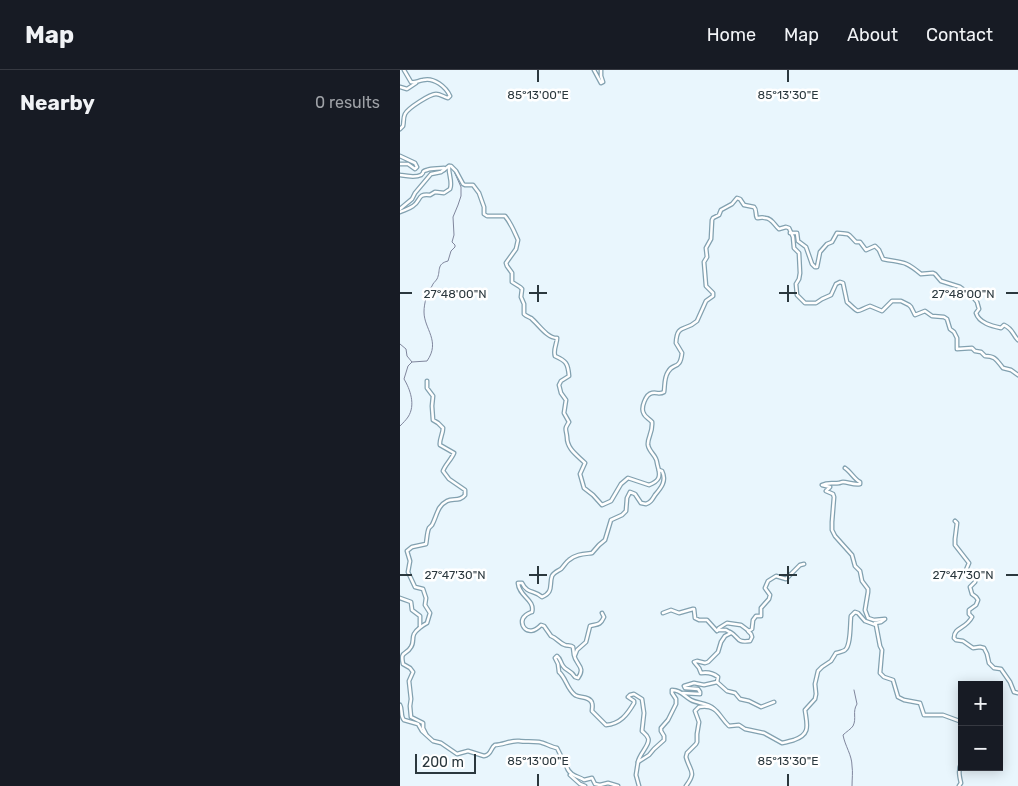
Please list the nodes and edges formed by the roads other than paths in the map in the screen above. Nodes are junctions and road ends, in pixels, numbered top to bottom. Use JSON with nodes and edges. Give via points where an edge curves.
{"nodes":[{"id":1,"x":404,"y":70,"type":"edge"},
{"id":2,"x":594,"y":70,"type":"edge"},
{"id":3,"x":602,"y":70,"type":"edge"},
{"id":4,"x":416,"y":83,"type":"junction"},
{"id":5,"x":400,"y":87,"type":"edge"},
{"id":6,"x":400,"y":129,"type":"edge"},
{"id":7,"x":400,"y":156,"type":"edge"},
{"id":8,"x":400,"y":164,"type":"edge"},
{"id":9,"x":449,"y":166,"type":"junction"},
{"id":10,"x":444,"y":170,"type":"junction"},
{"id":11,"x":400,"y":175,"type":"edge"},
{"id":12,"x":400,"y":210,"type":"edge"},
{"id":13,"x":790,"y":233,"type":"junction"},
{"id":14,"x":1018,"y":340,"type":"edge"},
{"id":15,"x":1018,"y":375,"type":"edge"},
{"id":16,"x":427,"y":381,"type":"dead end"},
{"id":17,"x":845,"y":468,"type":"dead end"},
{"id":18,"x":659,"y":470,"type":"junction"},
{"id":19,"x":955,"y":521,"type":"dead end"},
{"id":20,"x":804,"y":564,"type":"dead end"},
{"id":21,"x":400,"y":598,"type":"edge"},
{"id":22,"x":602,"y":613,"type":"dead end"},
{"id":23,"x":663,"y":613,"type":"dead end"},
{"id":24,"x":874,"y":624,"type":"junction"},
{"id":25,"x":420,"y":627,"type":"junction"},
{"id":26,"x":718,"y":630,"type":"junction"},
{"id":27,"x":747,"y":631,"type":"junction"},
{"id":28,"x":730,"y":632,"type":"junction"},
{"id":29,"x":574,"y":656,"type":"junction"},
{"id":30,"x":717,"y":682,"type":"junction"},
{"id":31,"x":682,"y":692,"type":"junction"},
{"id":32,"x":1018,"y":693,"type":"edge"},
{"id":33,"x":774,"y":702,"type":"dead end"},
{"id":34,"x":400,"y":705,"type":"edge"},
{"id":35,"x":714,"y":709,"type":"junction"},
{"id":36,"x":958,"y":720,"type":"edge"},
{"id":37,"x":426,"y":734,"type":"junction"},
{"id":38,"x":638,"y":762,"type":"junction"},
{"id":39,"x":569,"y":771,"type":"junction"},
{"id":40,"x":959,"y":771,"type":"edge"},
{"id":41,"x":586,"y":786,"type":"edge"},
{"id":42,"x":618,"y":786,"type":"edge"},
{"id":43,"x":639,"y":786,"type":"edge"},
{"id":44,"x":686,"y":786,"type":"edge"},
{"id":45,"x":959,"y":786,"type":"edge"}],
"edges":[{"from":1,"to":4,"type":"street","via":[[411,82]]},
{"from":2,"to":3,"type":"street","via":[[602,83]]},
{"from":4,"to":5,"type":"street","via":[[407,89]]},
{"from":4,"to":6,"type":"street","via":[[424,79],[434,81],[450,96],[434,94],[410,107]]},
{"from":7,"to":8,"type":"street","via":[[417,167]]},
{"from":9,"to":10,"type":"street"},
{"from":9,"to":12,"type":"street","via":[[450,189],[444,193],[424,195],[414,206]]},
{"from":9,"to":18,"type":"street","via":[[454,168],[463,184],[473,185],[478,191],[484,214],[505,216],[512,223],[518,241],[506,264],[512,272],[512,282],[522,289],[524,314],[543,331],[557,338],[555,356],[568,364],[569,375],[561,381],[559,388],[566,400],[567,444],[585,463],[580,474],[585,489],[603,505],[628,478],[652,484],[659,478]]},
{"from":10,"to":11,"type":"street","via":[[429,169],[420,175]]},
{"from":10,"to":12,"type":"street","via":[[429,176]]},
{"from":13,"to":14,"type":"street","via":[[797,233],[815,267],[824,247],[837,233],[846,233],[866,250],[875,246],[883,259],[909,264],[921,274],[933,273],[941,281],[960,287],[972,296],[978,304],[978,318],[984,323],[1001,328],[1004,325]]},
{"from":13,"to":15,"type":"street","via":[[794,248],[799,253],[800,274],[796,292],[804,302],[816,303],[832,296],[840,282],[845,287],[847,302],[856,311],[870,306],[882,311],[892,301],[903,301],[914,315],[925,311],[947,319],[957,338],[957,349],[972,348],[991,356],[1003,368]]},
{"from":13,"to":18,"type":"street","via":[[787,227],[779,228],[767,218],[757,218],[755,208],[744,205],[739,198],[713,218],[704,265],[706,286],[713,296],[706,301],[697,322],[678,332],[676,343],[681,351],[680,364],[667,372],[664,392],[648,395],[642,409],[652,422],[648,446]]},
{"from":16,"to":25,"type":"street","via":[[427,388],[434,396],[433,420],[443,428],[439,443],[454,453],[443,471],[464,490],[465,495],[443,504],[430,527],[426,544],[412,547],[407,552],[409,574],[415,587],[423,589],[425,605],[430,613],[427,623]]},
{"from":17,"to":24,"type":"street","via":[[860,484],[822,485],[830,487],[826,491],[834,497],[833,533],[852,555],[868,589],[868,618],[885,619]]},
{"from":18,"to":29,"type":"street","via":[[664,475],[663,482],[650,503],[641,503],[630,492],[626,512],[611,520],[605,540],[592,553],[572,558],[553,574],[547,594],[542,597],[518,583],[533,607],[532,612],[523,618],[525,628],[535,631],[544,626],[550,635],[564,645],[572,646]]},
{"from":19,"to":32,"type":"street","via":[[955,545],[969,563],[966,570],[976,577],[970,590],[978,600],[970,610],[970,621],[954,633],[954,638],[973,648],[984,648],[989,663],[1002,670],[1014,692]]},
{"from":20,"to":27,"type":"street","via":[[786,579],[776,576],[766,583],[769,599],[761,608],[761,616],[756,616],[752,629]]},
{"from":21,"to":25,"type":"street","via":[[411,602],[412,610],[420,616]]},
{"from":22,"to":29,"type":"street","via":[[602,622],[590,626],[586,642]]},
{"from":23,"to":26,"type":"street","via":[[694,609],[696,618],[707,620]]},
{"from":24,"to":35,"type":"street","via":[[865,621],[858,613],[851,616],[847,648],[836,653],[817,673],[816,697],[805,710],[806,730],[801,738],[782,743],[764,733],[739,725],[729,726]]},
{"from":24,"to":36,"type":"street","via":[[882,650],[880,673],[893,680],[898,696],[920,703],[924,715],[944,715]]},
{"from":25,"to":37,"type":"street","via":[[414,633],[411,649],[404,653],[402,660],[404,666],[413,672],[409,680],[411,717],[423,723]]},
{"from":26,"to":27,"type":"street","via":[[727,622],[741,625]]},
{"from":26,"to":28,"type":"street"},
{"from":27,"to":28,"type":"street","via":[[752,636],[746,641],[738,640]]},
{"from":28,"to":30,"type":"street","via":[[708,662],[694,662],[701,672],[716,675]]},
{"from":29,"to":38,"type":"street","via":[[581,668],[578,678],[563,667],[557,656],[559,672],[574,694],[591,702],[592,711],[606,725],[624,717],[634,703],[628,697],[630,695],[642,699],[642,731],[648,741]]},
{"from":30,"to":31,"type":"street","via":[[684,686],[698,689],[700,694]]},
{"from":30,"to":33,"type":"street","via":[[738,698],[761,707]]},
{"from":31,"to":35,"type":"street","via":[[691,700]]},
{"from":31,"to":38,"type":"street","via":[[672,692],[676,704],[661,728],[664,740]]},
{"from":34,"to":37,"type":"street","via":[[402,718],[418,724]]},
{"from":35,"to":44,"type":"street","via":[[703,706],[695,711],[699,724],[696,744],[686,757],[692,772]]},
{"from":37,"to":39,"type":"street","via":[[457,754],[468,751],[484,756],[489,755],[495,744],[539,742],[557,748]]},
{"from":38,"to":43,"type":"street","via":[[636,775]]},
{"from":39,"to":41,"type":"street","via":[[573,778]]},
{"from":39,"to":42,"type":"street","via":[[584,780],[593,779],[596,785],[608,783]]},
{"from":40,"to":45,"type":"street"}]}
